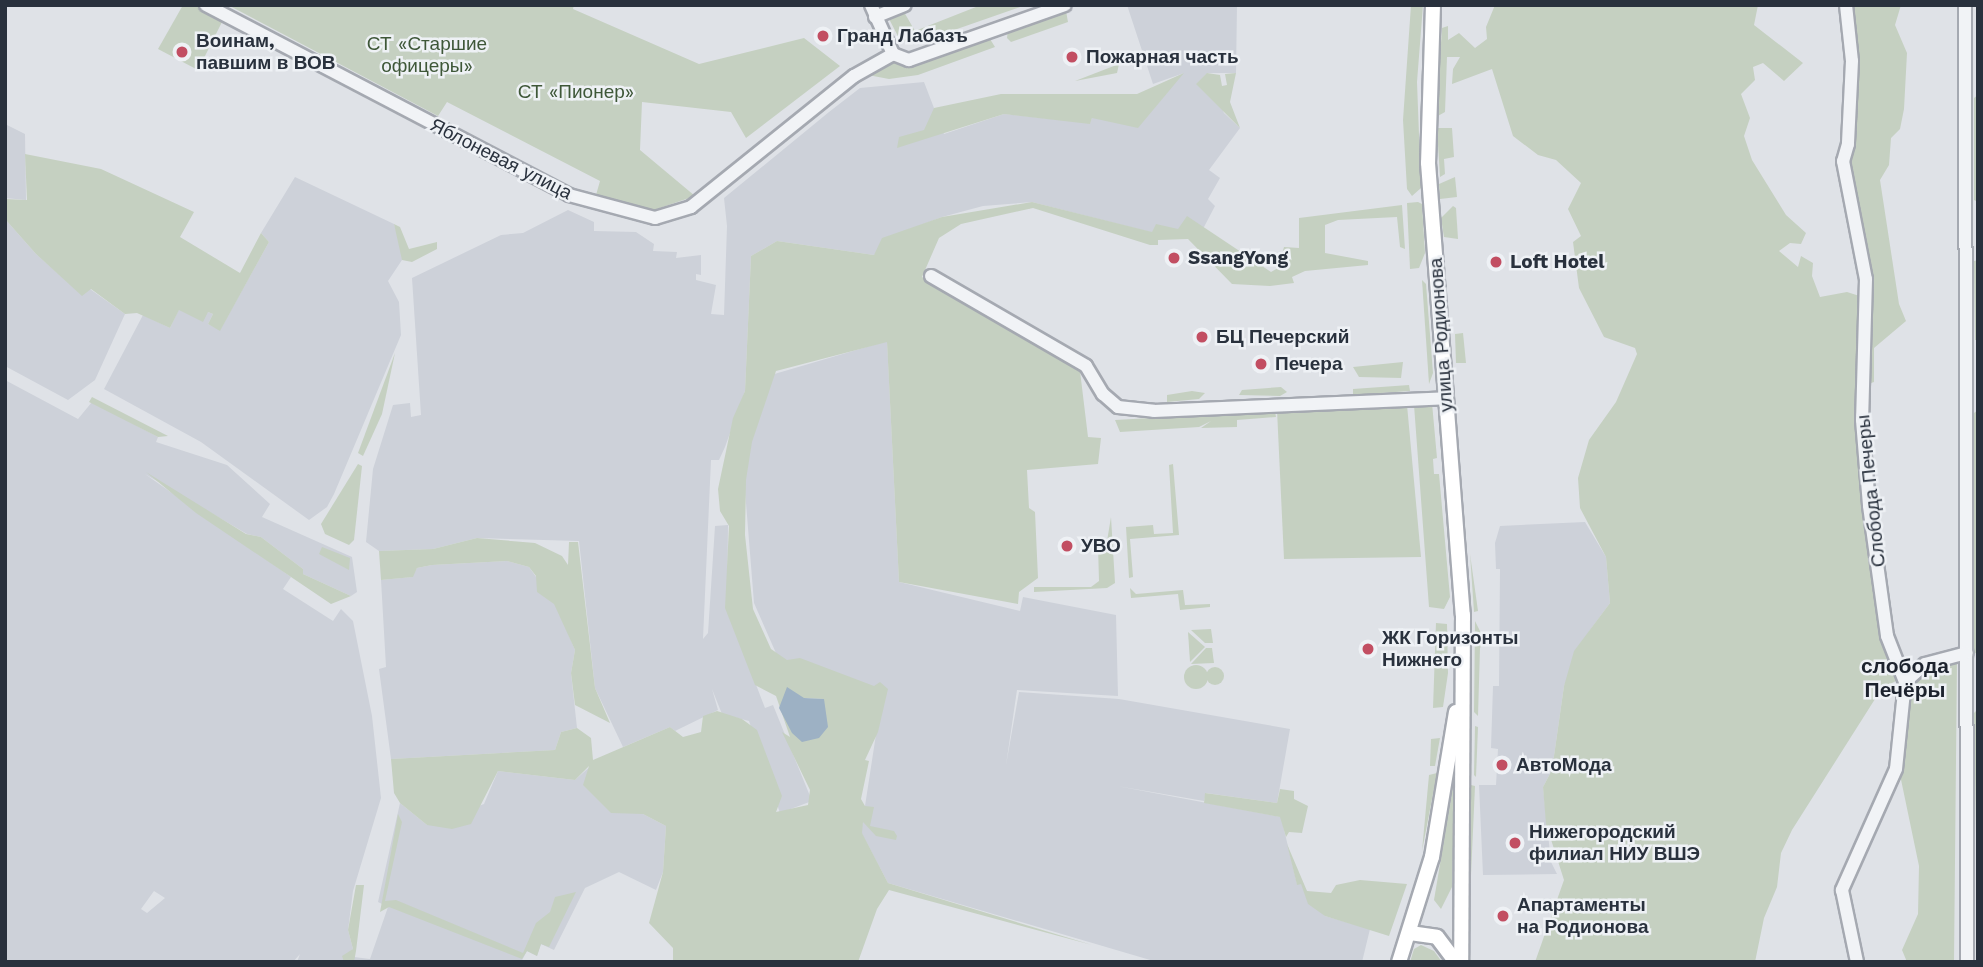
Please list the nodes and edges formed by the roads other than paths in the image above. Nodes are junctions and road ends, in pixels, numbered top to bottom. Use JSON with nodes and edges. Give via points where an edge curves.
{"nodes":[{"id":1,"x":206,"y":5,"type":"edge"},
{"id":2,"x":905,"y":5,"type":"edge"},
{"id":3,"x":1065,"y":5,"type":"edge"},
{"id":4,"x":1433,"y":5,"type":"edge"},
{"id":5,"x":1846,"y":5,"type":"edge"},
{"id":6,"x":1965,"y":5,"type":"edge"},
{"id":7,"x":873,"y":11,"type":"edge"},
{"id":8,"x":893,"y":54,"type":"junction"},
{"id":9,"x":931,"y":276,"type":"dead end"},
{"id":10,"x":1446,"y":398,"type":"junction"},
{"id":11,"x":1967,"y":653,"type":"junction"},
{"id":12,"x":1464,"y":665,"type":"junction"},
{"id":13,"x":1905,"y":682,"type":"junction"},
{"id":14,"x":1410,"y":933,"type":"junction"},
{"id":15,"x":1399,"y":962,"type":"edge"},
{"id":16,"x":1459,"y":962,"type":"edge"},
{"id":17,"x":1857,"y":962,"type":"edge"},
{"id":18,"x":1967,"y":962,"type":"edge"}],
"edges":[{"from":1,"to":8,"type":"street","name":"Яблоневая улица","via":[[569,195],[655,218],[691,207],[855,76]]},
{"from":2,"to":7,"type":"street"},
{"from":3,"to":8,"type":"street","via":[[909,60]]},
{"from":4,"to":10,"type":"main road","name":"улица Родионова","via":[[1427,123]]},
{"from":5,"to":13,"type":"street","name":"Слобода Печеры","via":[[1852,61],[1843,161],[1867,293],[1862,420],[1887,636]]},
{"from":6,"to":11,"type":"street"},
{"from":7,"to":8,"type":"street"},
{"from":9,"to":10,"type":"street","via":[[1086,366],[1103,394],[1118,407],[1154,411]]},
{"from":10,"to":12,"type":"main road","name":"улица Родионова"},
{"from":11,"to":13,"type":"street","via":[[1925,664]]},
{"from":11,"to":18,"type":"street"},
{"from":12,"to":14,"type":"main road","name":"улица Родионова","via":[[1442,807]]},
{"from":12,"to":16,"type":"main road","name":"улица Родионова"},
{"from":13,"to":17,"type":"street","name":"Слобода Печеры","via":[[1896,769],[1842,890]]},
{"from":14,"to":15,"type":"main road","name":"улица Родионова"},
{"from":14,"to":16,"type":"main road","via":[[1437,937]]}]}
